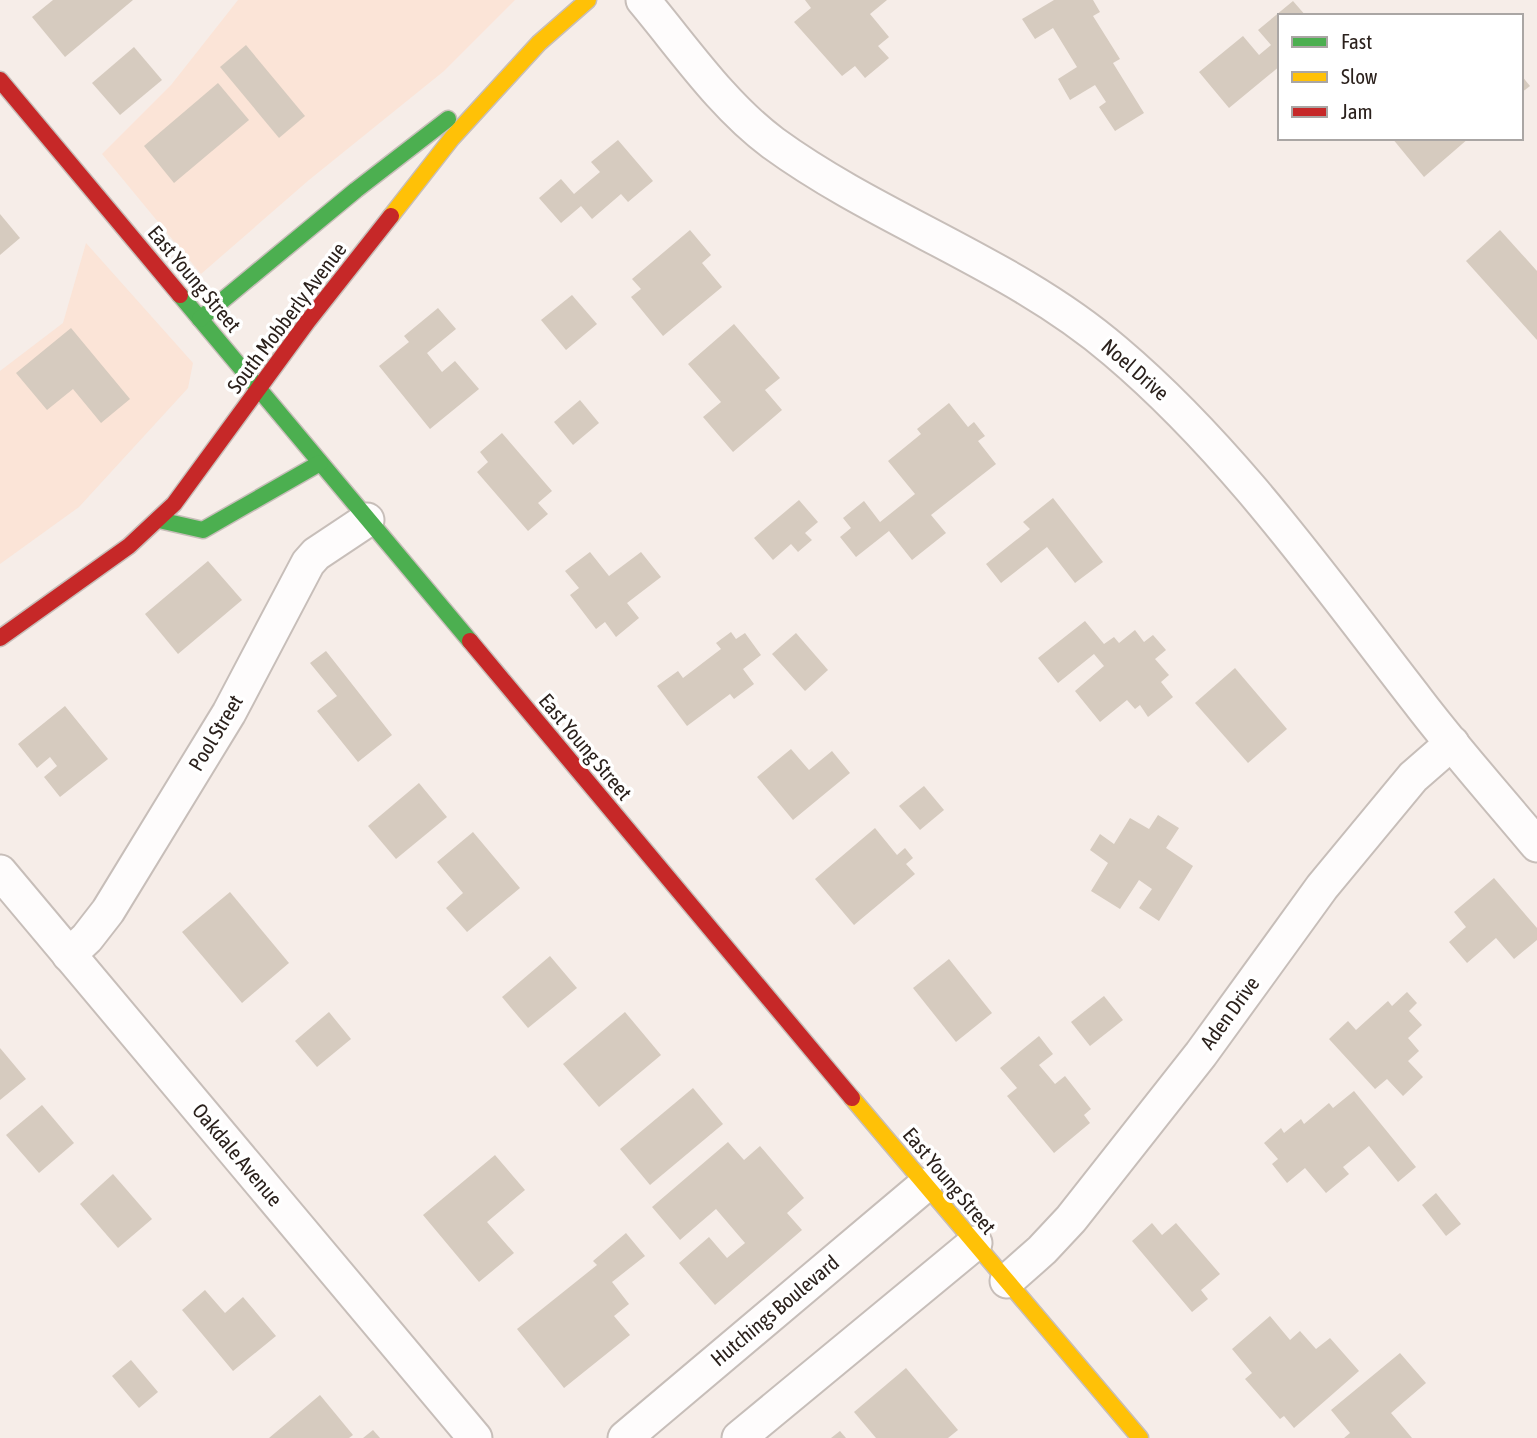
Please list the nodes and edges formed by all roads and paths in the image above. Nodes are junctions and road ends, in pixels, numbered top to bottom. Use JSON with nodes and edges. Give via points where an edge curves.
{"nodes":[{"id":1,"x":588,"y":0,"type":"edge"},
{"id":2,"x":643,"y":0,"type":"edge"},
{"id":3,"x":512,"y":72,"type":"junction"},
{"id":4,"x":0,"y":80,"type":"edge"},
{"id":5,"x":200,"y":319,"type":"junction"},
{"id":6,"x":260,"y":390,"type":"junction"},
{"id":7,"x":320,"y":463,"type":"junction"},
{"id":8,"x":159,"y":520,"type":"junction"},
{"id":9,"x":367,"y":520,"type":"junction"},
{"id":10,"x":0,"y":638,"type":"edge"},
{"id":11,"x":1452,"y":743,"type":"junction"},
{"id":12,"x":1537,"y":845,"type":"edge"},
{"id":13,"x":0,"y":872,"type":"edge"},
{"id":14,"x":69,"y":955,"type":"junction"},
{"id":15,"x":925,"y":1185,"type":"junction"},
{"id":16,"x":975,"y":1243,"type":"junction"},
{"id":17,"x":1007,"y":1281,"type":"junction"},
{"id":18,"x":475,"y":1438,"type":"edge"},
{"id":19,"x":625,"y":1438,"type":"edge"},
{"id":20,"x":739,"y":1438,"type":"edge"},
{"id":21,"x":1140,"y":1438,"type":"edge"}],
"edges":[{"from":1,"to":3,"type":"street","name":"South Mobberly Avenue"},
{"from":2,"to":11,"type":"street","name":"Noel Drive","via":[[732,106],[772,142],[1036,295],[1112,348],[1159,389],[1287,532]]},
{"from":3,"to":5,"type":"street","via":[[356,190]]},
{"from":3,"to":6,"type":"street","name":"South Mobberly Avenue","via":[[410,191]]},
{"from":4,"to":5,"type":"street","name":"East Young Street"},
{"from":5,"to":6,"type":"street","name":"East Young Street"},
{"from":6,"to":7,"type":"street","name":"East Young Street"},
{"from":6,"to":8,"type":"street","name":"South Mobberly Avenue"},
{"from":7,"to":8,"type":"street","via":[[203,530]]},
{"from":7,"to":9,"type":"street","name":"East Young Street"},
{"from":8,"to":10,"type":"street","name":"South Mobberly Avenue"},
{"from":9,"to":14,"type":"street","name":"Pool Street","via":[[308,564],[222,725],[108,911]]},
{"from":9,"to":15,"type":"street","name":"East Young Street"},
{"from":11,"to":12,"type":"street","name":"Noel Drive"},
{"from":11,"to":17,"type":"street","name":"Aden Drive","via":[[1413,777],[1322,887],[1201,1054],[1071,1219]]},
{"from":13,"to":14,"type":"street","name":"Oakdale Avenue"},
{"from":14,"to":18,"type":"street","name":"Oakdale Avenue"},
{"from":15,"to":16,"type":"street","name":"East Young Street"},
{"from":15,"to":19,"type":"street","name":"Hutchings Boulevard"},
{"from":16,"to":17,"type":"street","name":"East Young Street"},
{"from":16,"to":20,"type":"street"},
{"from":17,"to":21,"type":"street","name":"East Young Street"}]}
